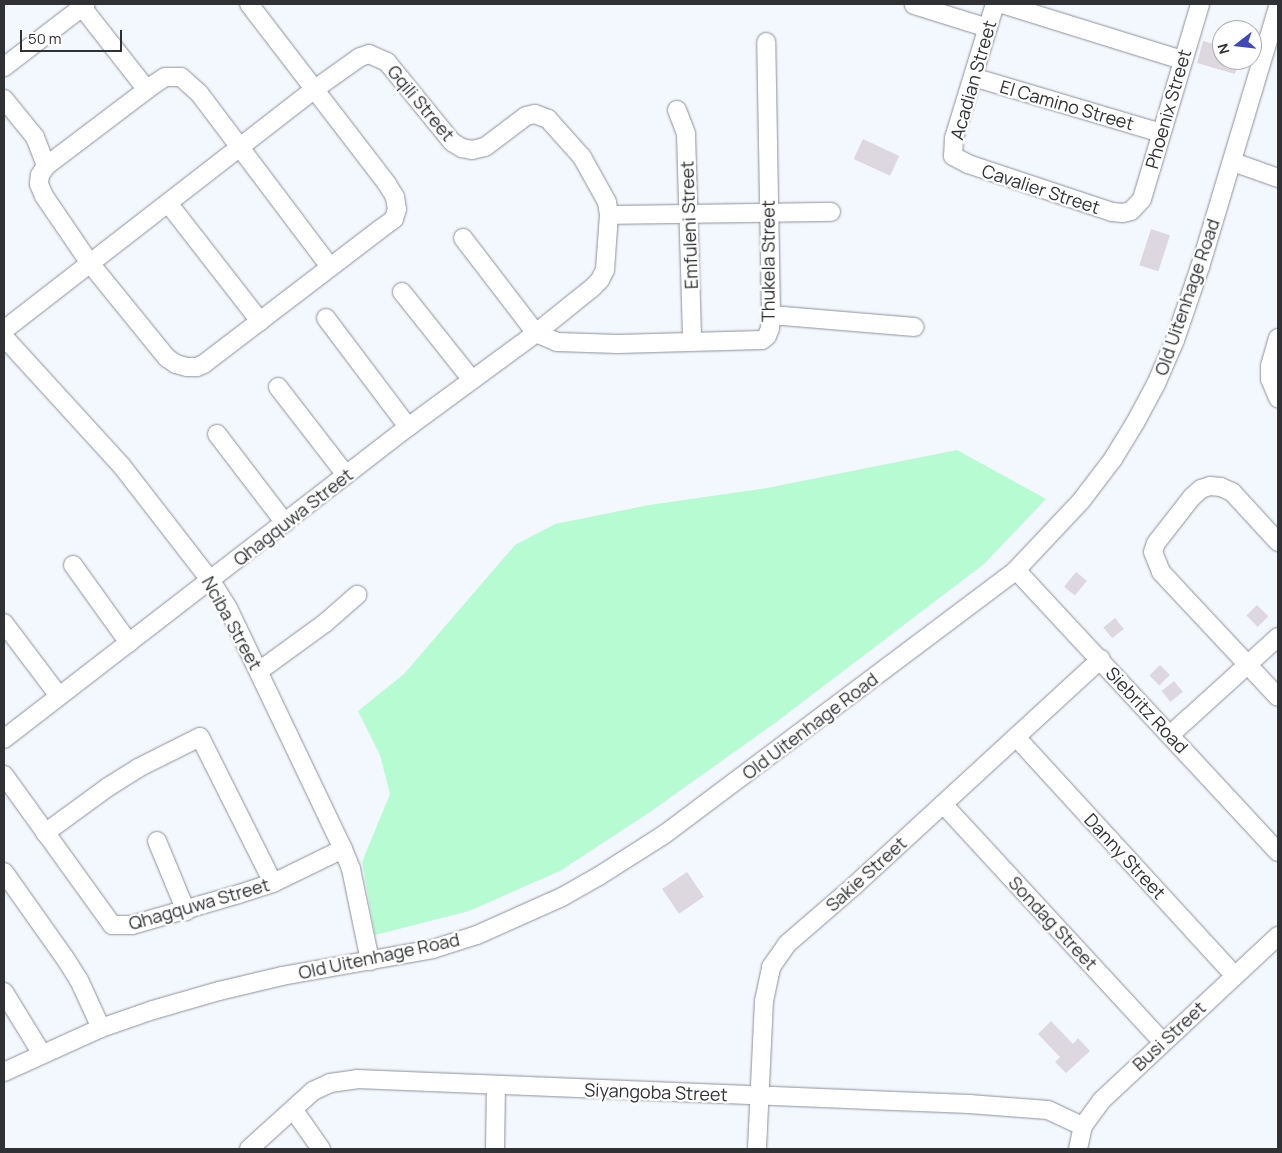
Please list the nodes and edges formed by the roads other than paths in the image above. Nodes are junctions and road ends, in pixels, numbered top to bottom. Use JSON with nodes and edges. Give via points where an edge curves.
{"nodes":[{"id":1,"x":249,"y":4,"type":"edge"},
{"id":2,"x":995,"y":4,"type":"edge"},
{"id":3,"x":1002,"y":4,"type":"edge"},
{"id":4,"x":1200,"y":4,"type":"edge"},
{"id":5,"x":84,"y":5,"type":"edge"},
{"id":6,"x":914,"y":5,"type":"edge"},
{"id":7,"x":1278,"y":7,"type":"edge"},
{"id":8,"x":988,"y":28,"type":"junction"},
{"id":9,"x":766,"y":42,"type":"dead end"},
{"id":10,"x":1182,"y":60,"type":"junction"},
{"id":11,"x":4,"y":67,"type":"edge"},
{"id":12,"x":972,"y":77,"type":"junction"},
{"id":13,"x":315,"y":89,"type":"junction"},
{"id":14,"x":146,"y":90,"type":"junction"},
{"id":15,"x":4,"y":99,"type":"edge"},
{"id":16,"x":677,"y":110,"type":"dead end"},
{"id":17,"x":1161,"y":133,"type":"junction"},
{"id":18,"x":241,"y":148,"type":"junction"},
{"id":19,"x":953,"y":156,"type":"joint"},
{"id":20,"x":1233,"y":162,"type":"junction"},
{"id":21,"x":46,"y":166,"type":"junction"},
{"id":22,"x":1278,"y":178,"type":"edge"},
{"id":23,"x":168,"y":203,"type":"junction"},
{"id":24,"x":1131,"y":211,"type":"joint"},
{"id":25,"x":768,"y":212,"type":"junction"},
{"id":26,"x":831,"y":212,"type":"dead end"},
{"id":27,"x":688,"y":214,"type":"junction"},
{"id":28,"x":609,"y":215,"type":"junction"},
{"id":29,"x":463,"y":238,"type":"dead end"},
{"id":30,"x":90,"y":262,"type":"junction"},
{"id":31,"x":330,"y":268,"type":"junction"},
{"id":32,"x":402,"y":292,"type":"dead end"},
{"id":33,"x":770,"y":316,"type":"junction"},
{"id":34,"x":326,"y":318,"type":"dead end"},
{"id":35,"x":260,"y":321,"type":"junction"},
{"id":36,"x":914,"y":327,"type":"dead end"},
{"id":37,"x":4,"y":330,"type":"edge"},
{"id":38,"x":536,"y":333,"type":"junction"},
{"id":39,"x":4,"y":337,"type":"edge"},
{"id":40,"x":1278,"y":338,"type":"edge"},
{"id":41,"x":692,"y":342,"type":"junction"},
{"id":42,"x":472,"y":380,"type":"junction"},
{"id":43,"x":278,"y":387,"type":"dead end"},
{"id":44,"x":1278,"y":398,"type":"edge"},
{"id":45,"x":408,"y":427,"type":"junction"},
{"id":46,"x":217,"y":434,"type":"dead end"},
{"id":47,"x":346,"y":475,"type":"junction"},
{"id":48,"x":286,"y":522,"type":"junction"},
{"id":49,"x":1278,"y":542,"type":"edge"},
{"id":50,"x":73,"y":565,"type":"dead end"},
{"id":51,"x":1016,"y":570,"type":"junction"},
{"id":52,"x":211,"y":581,"type":"junction"},
{"id":53,"x":357,"y":595,"type":"dead end"},
{"id":54,"x":4,"y":622,"type":"edge"},
{"id":55,"x":1278,"y":637,"type":"edge"},
{"id":56,"x":129,"y":643,"type":"junction"},
{"id":57,"x":1101,"y":659,"type":"junction"},
{"id":58,"x":1248,"y":664,"type":"junction"},
{"id":59,"x":259,"y":671,"type":"junction"},
{"id":60,"x":59,"y":696,"type":"junction"},
{"id":61,"x":1278,"y":697,"type":"edge"},
{"id":62,"x":1170,"y":735,"type":"junction"},
{"id":63,"x":1016,"y":737,"type":"junction"},
{"id":64,"x":4,"y":739,"type":"edge"},
{"id":65,"x":4,"y":775,"type":"edge"},
{"id":66,"x":943,"y":804,"type":"junction"},
{"id":67,"x":45,"y":833,"type":"junction"},
{"id":68,"x":157,"y":841,"type":"dead end"},
{"id":69,"x":343,"y":849,"type":"junction"},
{"id":70,"x":1278,"y":852,"type":"edge"},
{"id":71,"x":4,"y":872,"type":"edge"},
{"id":72,"x":273,"y":883,"type":"junction"},
{"id":73,"x":186,"y":911,"type":"junction"},
{"id":74,"x":1278,"y":936,"type":"edge"},
{"id":75,"x":370,"y":961,"type":"junction"},
{"id":76,"x":1234,"y":975,"type":"junction"},
{"id":77,"x":4,"y":992,"type":"edge"},
{"id":78,"x":101,"y":1028,"type":"junction"},
{"id":79,"x":1163,"y":1042,"type":"junction"},
{"id":80,"x":42,"y":1054,"type":"junction"},
{"id":81,"x":4,"y":1072,"type":"edge"},
{"id":82,"x":496,"y":1086,"type":"junction"},
{"id":83,"x":758,"y":1095,"type":"junction"},
{"id":84,"x":293,"y":1109,"type":"junction"},
{"id":85,"x":1083,"y":1126,"type":"junction"},
{"id":86,"x":249,"y":1149,"type":"edge"},
{"id":87,"x":322,"y":1149,"type":"edge"},
{"id":88,"x":495,"y":1149,"type":"edge"},
{"id":89,"x":757,"y":1149,"type":"edge"},
{"id":90,"x":1078,"y":1149,"type":"edge"}],
"edges":[{"from":1,"to":13,"type":"street"},
{"from":2,"to":8,"type":"street","name":"Acadian Street"},
{"from":3,"to":10,"type":"street"},
{"from":4,"to":10,"type":"street","name":"Phoenix Street"},
{"from":5,"to":11,"type":"street"},
{"from":5,"to":14,"type":"street"},
{"from":6,"to":8,"type":"street"},
{"from":7,"to":20,"type":"street","name":"Old Uitenhage Road"},
{"from":8,"to":12,"type":"street","name":"Acadian Street"},
{"from":9,"to":25,"type":"street","name":"Thukela Street"},
{"from":10,"to":17,"type":"street","name":"Phoenix Street"},
{"from":12,"to":17,"type":"street","name":"El Camino Street"},
{"from":12,"to":19,"type":"street","name":"Acadian Street","via":[[954,138]]},
{"from":13,"to":18,"type":"street"},
{"from":13,"to":28,"type":"street","name":"Gqili Street","via":[[369,54],[387,62],[452,142],[462,148],[485,147],[526,116],[536,114],[548,118],[582,157],[601,189]]},
{"from":13,"to":31,"type":"street","via":[[387,184],[395,197],[397,209],[394,219]]},
{"from":14,"to":18,"type":"street","via":[[165,77],[181,77],[194,88]]},
{"from":14,"to":21,"type":"street"},
{"from":15,"to":21,"type":"street","via":[[35,138]]},
{"from":16,"to":27,"type":"street","name":"Emfuleni Street","via":[[686,134]]},
{"from":17,"to":24,"type":"street","name":"Phoenix Street","via":[[1142,199]]},
{"from":18,"to":23,"type":"street"},
{"from":18,"to":31,"type":"street"},
{"from":19,"to":24,"type":"street","name":"Cavalier Street","via":[[968,164],[1112,212]]},
{"from":20,"to":22,"type":"street"},
{"from":20,"to":51,"type":"street","name":"Old Uitenhage Road","via":[[1174,340],[1140,416],[1081,501]]},
{"from":21,"to":30,"type":"street","via":[[40,174],[39,184],[44,196]]},
{"from":23,"to":30,"type":"street"},
{"from":23,"to":35,"type":"street"},
{"from":25,"to":26,"type":"street"},
{"from":25,"to":27,"type":"street"},
{"from":25,"to":33,"type":"street","name":"Thukela Street"},
{"from":27,"to":28,"type":"street"},
{"from":27,"to":41,"type":"street","name":"Emfuleni Street"},
{"from":28,"to":38,"type":"street","name":"Gqili Street","via":[[605,270],[600,280]]},
{"from":29,"to":38,"type":"street"},
{"from":30,"to":35,"type":"street","via":[[167,358],[176,364],[197,367],[204,364]]},
{"from":30,"to":37,"type":"street"},
{"from":31,"to":35,"type":"street"},
{"from":32,"to":42,"type":"street"},
{"from":33,"to":36,"type":"street"},
{"from":33,"to":41,"type":"street","name":"Thukela Street","via":[[770,328],[762,340]]},
{"from":34,"to":45,"type":"street"},
{"from":38,"to":41,"type":"street","name":"Thukela Street","via":[[571,344]]},
{"from":38,"to":42,"type":"street","name":"Qhagquwa Street"},
{"from":39,"to":52,"type":"street","name":"Nciba Street","via":[[121,465]]},
{"from":40,"to":44,"type":"street","via":[[1270,366],[1270,379]]},
{"from":42,"to":45,"type":"street","name":"Qhagquwa Street"},
{"from":43,"to":47,"type":"street"},
{"from":45,"to":47,"type":"street","name":"Qhagquwa Street"},
{"from":46,"to":48,"type":"street"},
{"from":47,"to":48,"type":"street","name":"Qhagquwa Street"},
{"from":48,"to":52,"type":"street","name":"Qhagquwa Street"},
{"from":49,"to":58,"type":"street","via":[[1232,492],[1210,486],[1192,497],[1156,543],[1153,552],[1161,572]]},
{"from":50,"to":56,"type":"street"},
{"from":51,"to":57,"type":"street","name":"Siebritz Road"},
{"from":51,"to":75,"type":"street","name":"Old Uitenhage Road","via":[[673,828],[600,876],[524,916],[477,935],[433,949]]},
{"from":52,"to":56,"type":"street","name":"Qhagquwa Street"},
{"from":52,"to":59,"type":"street","name":"Nciba Street"},
{"from":53,"to":59,"type":"street","via":[[325,623]]},
{"from":54,"to":60,"type":"street"},
{"from":55,"to":58,"type":"street"},
{"from":56,"to":60,"type":"street","name":"Qhagquwa Street"},
{"from":57,"to":62,"type":"street","name":"Siebritz Road"},
{"from":57,"to":63,"type":"street","name":"Sakie Street"},
{"from":58,"to":61,"type":"street"},
{"from":58,"to":62,"type":"street"},
{"from":59,"to":69,"type":"street","name":"Nciba Street"},
{"from":60,"to":64,"type":"street","name":"Qhagquwa Street"},
{"from":62,"to":70,"type":"street","name":"Siebritz Road"},
{"from":63,"to":66,"type":"street","name":"Sakie Street"},
{"from":63,"to":76,"type":"street","name":"Danny Street"},
{"from":65,"to":67,"type":"street","name":"Qhagquwa Street"},
{"from":66,"to":79,"type":"street","name":"Sondag Street"},
{"from":66,"to":83,"type":"street","name":"Sakie Street","via":[[786,944],[771,967],[764,1001]]},
{"from":67,"to":72,"type":"street","via":[[123,777],[200,737]]},
{"from":67,"to":73,"type":"street","name":"Qhagquwa Street","via":[[112,925],[132,925]]},
{"from":68,"to":73,"type":"street"},
{"from":69,"to":72,"type":"street","name":"Qhagquwa Street"},
{"from":69,"to":75,"type":"street","name":"Nciba Street","via":[[351,869]]},
{"from":71,"to":78,"type":"street","via":[[79,980]]},
{"from":72,"to":73,"type":"street","name":"Qhagquwa Street"},
{"from":74,"to":76,"type":"street","name":"Busi Street"},
{"from":75,"to":78,"type":"street","name":"Old Uitenhage Road","via":[[219,991]]},
{"from":76,"to":79,"type":"street","name":"Busi Street"},
{"from":77,"to":80,"type":"street"},
{"from":78,"to":80,"type":"street","name":"Old Uitenhage Road"},
{"from":79,"to":85,"type":"street","name":"Busi Street","via":[[1102,1100]]},
{"from":80,"to":81,"type":"street","name":"Old Uitenhage Road"},
{"from":82,"to":83,"type":"street","name":"Siyangoba Street"},
{"from":82,"to":84,"type":"street","name":"Siyangoba Street","via":[[357,1079],[330,1083],[313,1091]]},
{"from":82,"to":88,"type":"street"},
{"from":83,"to":85,"type":"street","name":"Siyangoba Street","via":[[1039,1109],[1061,1114]]},
{"from":83,"to":89,"type":"street","name":"Sakie Street"},
{"from":84,"to":86,"type":"street","name":"Siyangoba Street"},
{"from":84,"to":87,"type":"street"},
{"from":85,"to":90,"type":"street","name":"Busi Street"}]}
